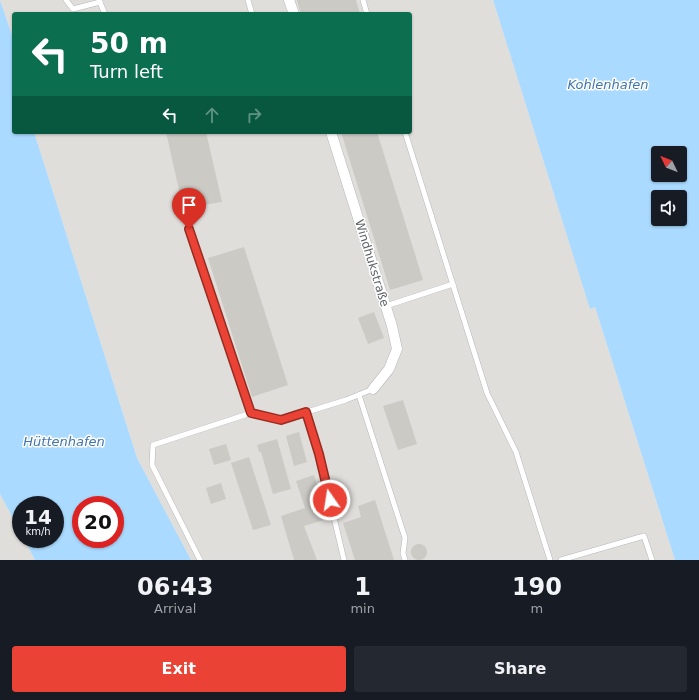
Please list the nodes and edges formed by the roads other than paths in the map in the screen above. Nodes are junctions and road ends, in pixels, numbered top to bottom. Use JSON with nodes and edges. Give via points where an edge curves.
{"nodes":[{"id":1,"x":66,"y":0,"type":"edge"},
{"id":2,"x":248,"y":0,"type":"edge"},
{"id":3,"x":289,"y":0,"type":"edge"},
{"id":4,"x":363,"y":0,"type":"edge"},
{"id":5,"x":100,"y":1,"type":"edge"},
{"id":6,"x":104,"y":12,"type":"edge"},
{"id":7,"x":251,"y":12,"type":"edge"},
{"id":8,"x":293,"y":12,"type":"edge"},
{"id":9,"x":366,"y":12,"type":"edge"},
{"id":10,"x":332,"y":134,"type":"edge"},
{"id":11,"x":406,"y":134,"type":"edge"},
{"id":12,"x":189,"y":229,"type":"dead end"},
{"id":13,"x":453,"y":284,"type":"junction"},
{"id":14,"x":386,"y":306,"type":"junction"},
{"id":15,"x":373,"y":389,"type":"joint"},
{"id":16,"x":359,"y":395,"type":"junction"},
{"id":17,"x":306,"y":412,"type":"junction"},
{"id":18,"x":251,"y":413,"type":"junction"},
{"id":19,"x":200,"y":560,"type":"edge"},
{"id":20,"x":344,"y":560,"type":"edge"},
{"id":21,"x":405,"y":560,"type":"edge"},
{"id":22,"x":550,"y":560,"type":"edge"},
{"id":23,"x":561,"y":560,"type":"edge"},
{"id":24,"x":652,"y":560,"type":"edge"}],
"edges":[{"from":1,"to":5,"type":"lane","via":[[73,9]]},
{"from":2,"to":7,"type":"lane"},
{"from":3,"to":8,"type":"street"},
{"from":4,"to":9,"type":"lane"},
{"from":5,"to":6,"type":"lane"},
{"from":10,"to":14,"type":"street","name":"Windhukstraße"},
{"from":11,"to":13,"type":"lane"},
{"from":12,"to":18,"type":"lane"},
{"from":13,"to":14,"type":"lane"},
{"from":13,"to":22,"type":"lane","via":[[487,393],[516,452]]},
{"from":14,"to":15,"type":"street","name":"Windhukstraße","via":[[397,349],[389,369]]},
{"from":15,"to":16,"type":"lane"},
{"from":16,"to":17,"type":"lane"},
{"from":16,"to":21,"type":"lane","via":[[405,538]]},
{"from":17,"to":18,"type":"lane","via":[[281,420]]},
{"from":17,"to":20,"type":"lane","via":[[319,454]]},
{"from":18,"to":19,"type":"lane","via":[[153,445],[152,465]]},
{"from":23,"to":24,"type":"lane","via":[[644,536]]}]}
